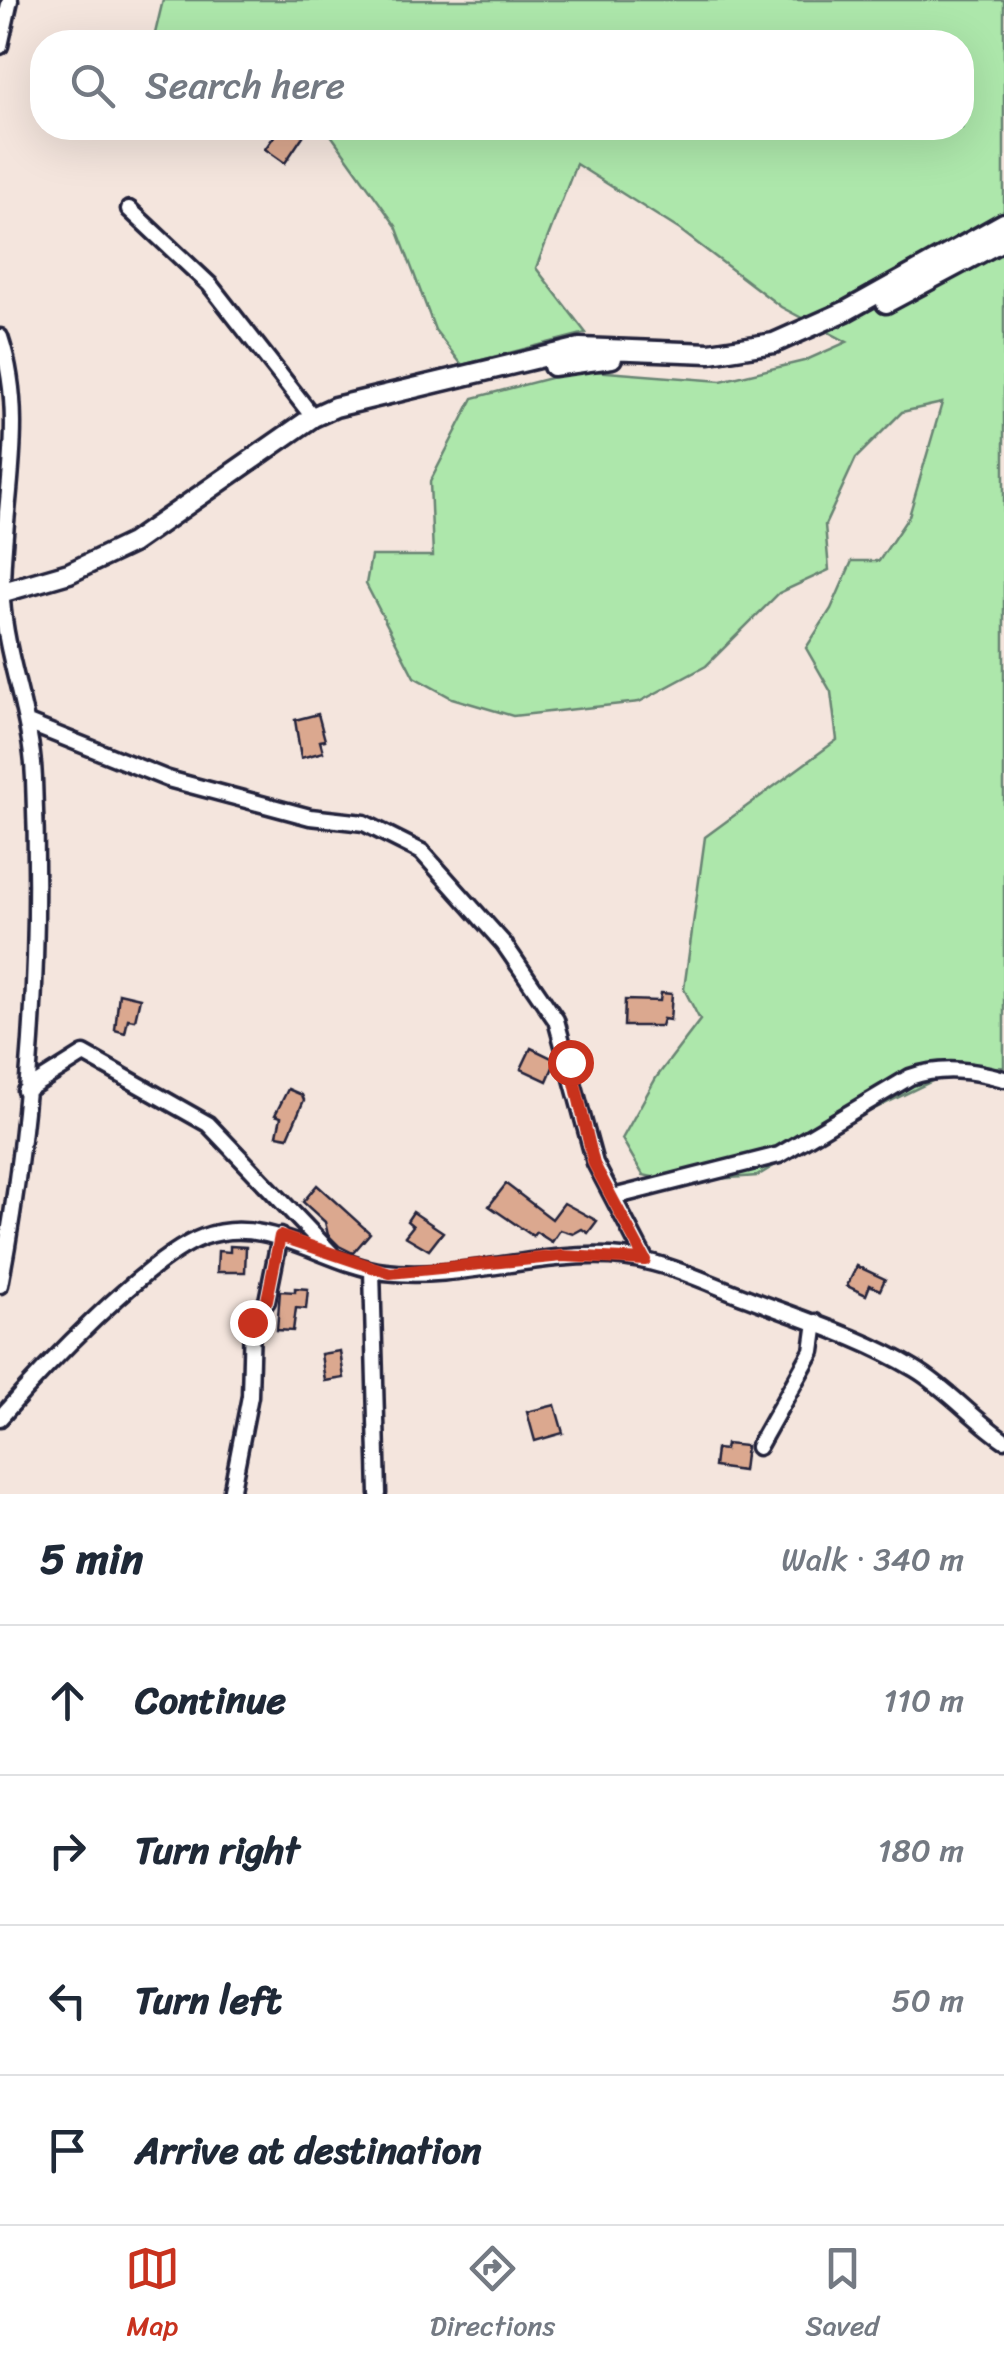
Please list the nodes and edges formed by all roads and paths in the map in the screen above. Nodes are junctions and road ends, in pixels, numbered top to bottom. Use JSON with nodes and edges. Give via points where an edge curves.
{"nodes":[{"id":1,"x":10,"y":0,"type":"edge"},
{"id":2,"x":0,"y":46,"type":"edge"},
{"id":3,"x":130,"y":209,"type":"dead end"},
{"id":4,"x":1004,"y":222,"type":"edge"},
{"id":5,"x":1004,"y":240,"type":"edge"},
{"id":6,"x":0,"y":337,"type":"edge"},
{"id":7,"x":456,"y":382,"type":"junction"},
{"id":8,"x":313,"y":417,"type":"junction"},
{"id":9,"x":1,"y":598,"type":"edge"},
{"id":10,"x":28,"y":723,"type":"junction"},
{"id":11,"x":1004,"y":1079,"type":"edge"},
{"id":12,"x":25,"y":1091,"type":"junction"},
{"id":13,"x":613,"y":1197,"type":"junction"},
{"id":14,"x":280,"y":1236,"type":"junction"},
{"id":15,"x":335,"y":1258,"type":"junction"},
{"id":16,"x":645,"y":1260,"type":"junction"},
{"id":17,"x":372,"y":1270,"type":"junction"},
{"id":18,"x":0,"y":1285,"type":"edge"},
{"id":19,"x":816,"y":1322,"type":"junction"},
{"id":20,"x":0,"y":1418,"type":"edge"},
{"id":21,"x":1004,"y":1440,"type":"edge"},
{"id":22,"x":758,"y":1448,"type":"dead end"},
{"id":23,"x":231,"y":1494,"type":"edge"},
{"id":24,"x":378,"y":1494,"type":"edge"}],
"edges":[{"from":1,"to":2,"type":"street"},
{"from":3,"to":8,"type":"street","via":[[210,286]]},
{"from":4,"to":7,"type":"main road","via":[[846,311],[774,343],[710,353],[580,348]]},
{"from":5,"to":7,"type":"main road","via":[[845,325],[769,354],[711,364],[608,358]]},
{"from":6,"to":9,"type":"street","via":[[14,402]]},
{"from":7,"to":8,"type":"main road","via":[[366,398]]},
{"from":7,"to":9,"type":"main road","via":[[318,428],[111,566]]},
{"from":8,"to":9,"type":"main road","via":[[132,543]]},
{"from":9,"to":10,"type":"street"},
{"from":10,"to":12,"type":"street","via":[[34,920]]},
{"from":10,"to":13,"type":"street","via":[[168,779],[310,817],[364,823],[422,852],[504,944],[556,1020],[594,1164]]},
{"from":11,"to":13,"type":"street","via":[[930,1070],[780,1155]]},
{"from":12,"to":15,"type":"street","via":[[84,1054],[208,1124]]},
{"from":12,"to":18,"type":"street"},
{"from":13,"to":16,"type":"street"},
{"from":14,"to":15,"type":"street"},
{"from":14,"to":20,"type":"street","via":[[236,1230],[183,1246],[71,1342]]},
{"from":14,"to":23,"type":"street","via":[[267,1300],[252,1322],[250,1396]]},
{"from":15,"to":17,"type":"street"},
{"from":16,"to":17,"type":"street","via":[[562,1256],[418,1272]]},
{"from":16,"to":19,"type":"street"},
{"from":17,"to":24,"type":"street"},
{"from":19,"to":21,"type":"street","via":[[920,1372]]},
{"from":19,"to":22,"type":"street","via":[[812,1351]]}]}
